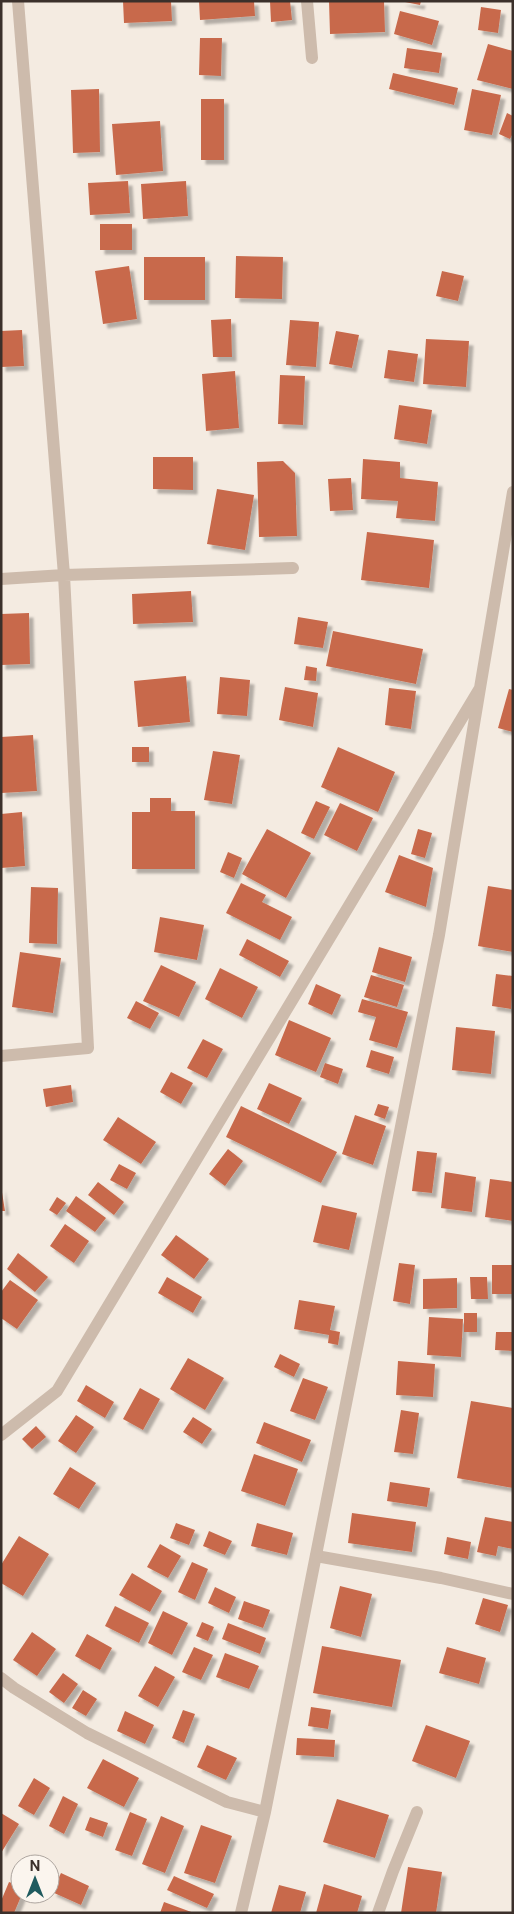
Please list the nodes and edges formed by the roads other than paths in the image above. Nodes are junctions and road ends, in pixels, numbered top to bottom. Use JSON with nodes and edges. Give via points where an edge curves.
{"nodes":[{"id":1,"x":18,"y":1,"type":"edge"},
{"id":2,"x":307,"y":1,"type":"edge"},
{"id":3,"x":312,"y":58,"type":"dead end"},
{"id":4,"x":513,"y":492,"type":"edge"},
{"id":5,"x":293,"y":568,"type":"dead end"},
{"id":6,"x":64,"y":575,"type":"junction"},
{"id":7,"x":1,"y":579,"type":"edge"},
{"id":8,"x":480,"y":688,"type":"junction"},
{"id":9,"x":1,"y":1056,"type":"edge"},
{"id":10,"x":1,"y":1435,"type":"edge"},
{"id":11,"x":316,"y":1556,"type":"junction"},
{"id":12,"x":513,"y":1594,"type":"edge"},
{"id":13,"x":1,"y":1678,"type":"edge"},
{"id":14,"x":265,"y":1812,"type":"junction"},
{"id":15,"x":417,"y":1812,"type":"dead end"},
{"id":16,"x":241,"y":1913,"type":"edge"},
{"id":17,"x":378,"y":1913,"type":"edge"}],
"edges":[{"from":1,"to":6,"type":"street"},
{"from":2,"to":3,"type":"street"},
{"from":4,"to":8,"type":"street"},
{"from":5,"to":6,"type":"street"},
{"from":6,"to":7,"type":"street"},
{"from":6,"to":9,"type":"street","via":[[88,1048]]},
{"from":8,"to":10,"type":"street","via":[[57,1391]]},
{"from":8,"to":11,"type":"street","via":[[440,935]]},
{"from":11,"to":12,"type":"street"},
{"from":11,"to":14,"type":"street"},
{"from":13,"to":14,"type":"street","via":[[87,1733],[227,1802]]},
{"from":14,"to":16,"type":"street"},
{"from":15,"to":17,"type":"street"}]}
